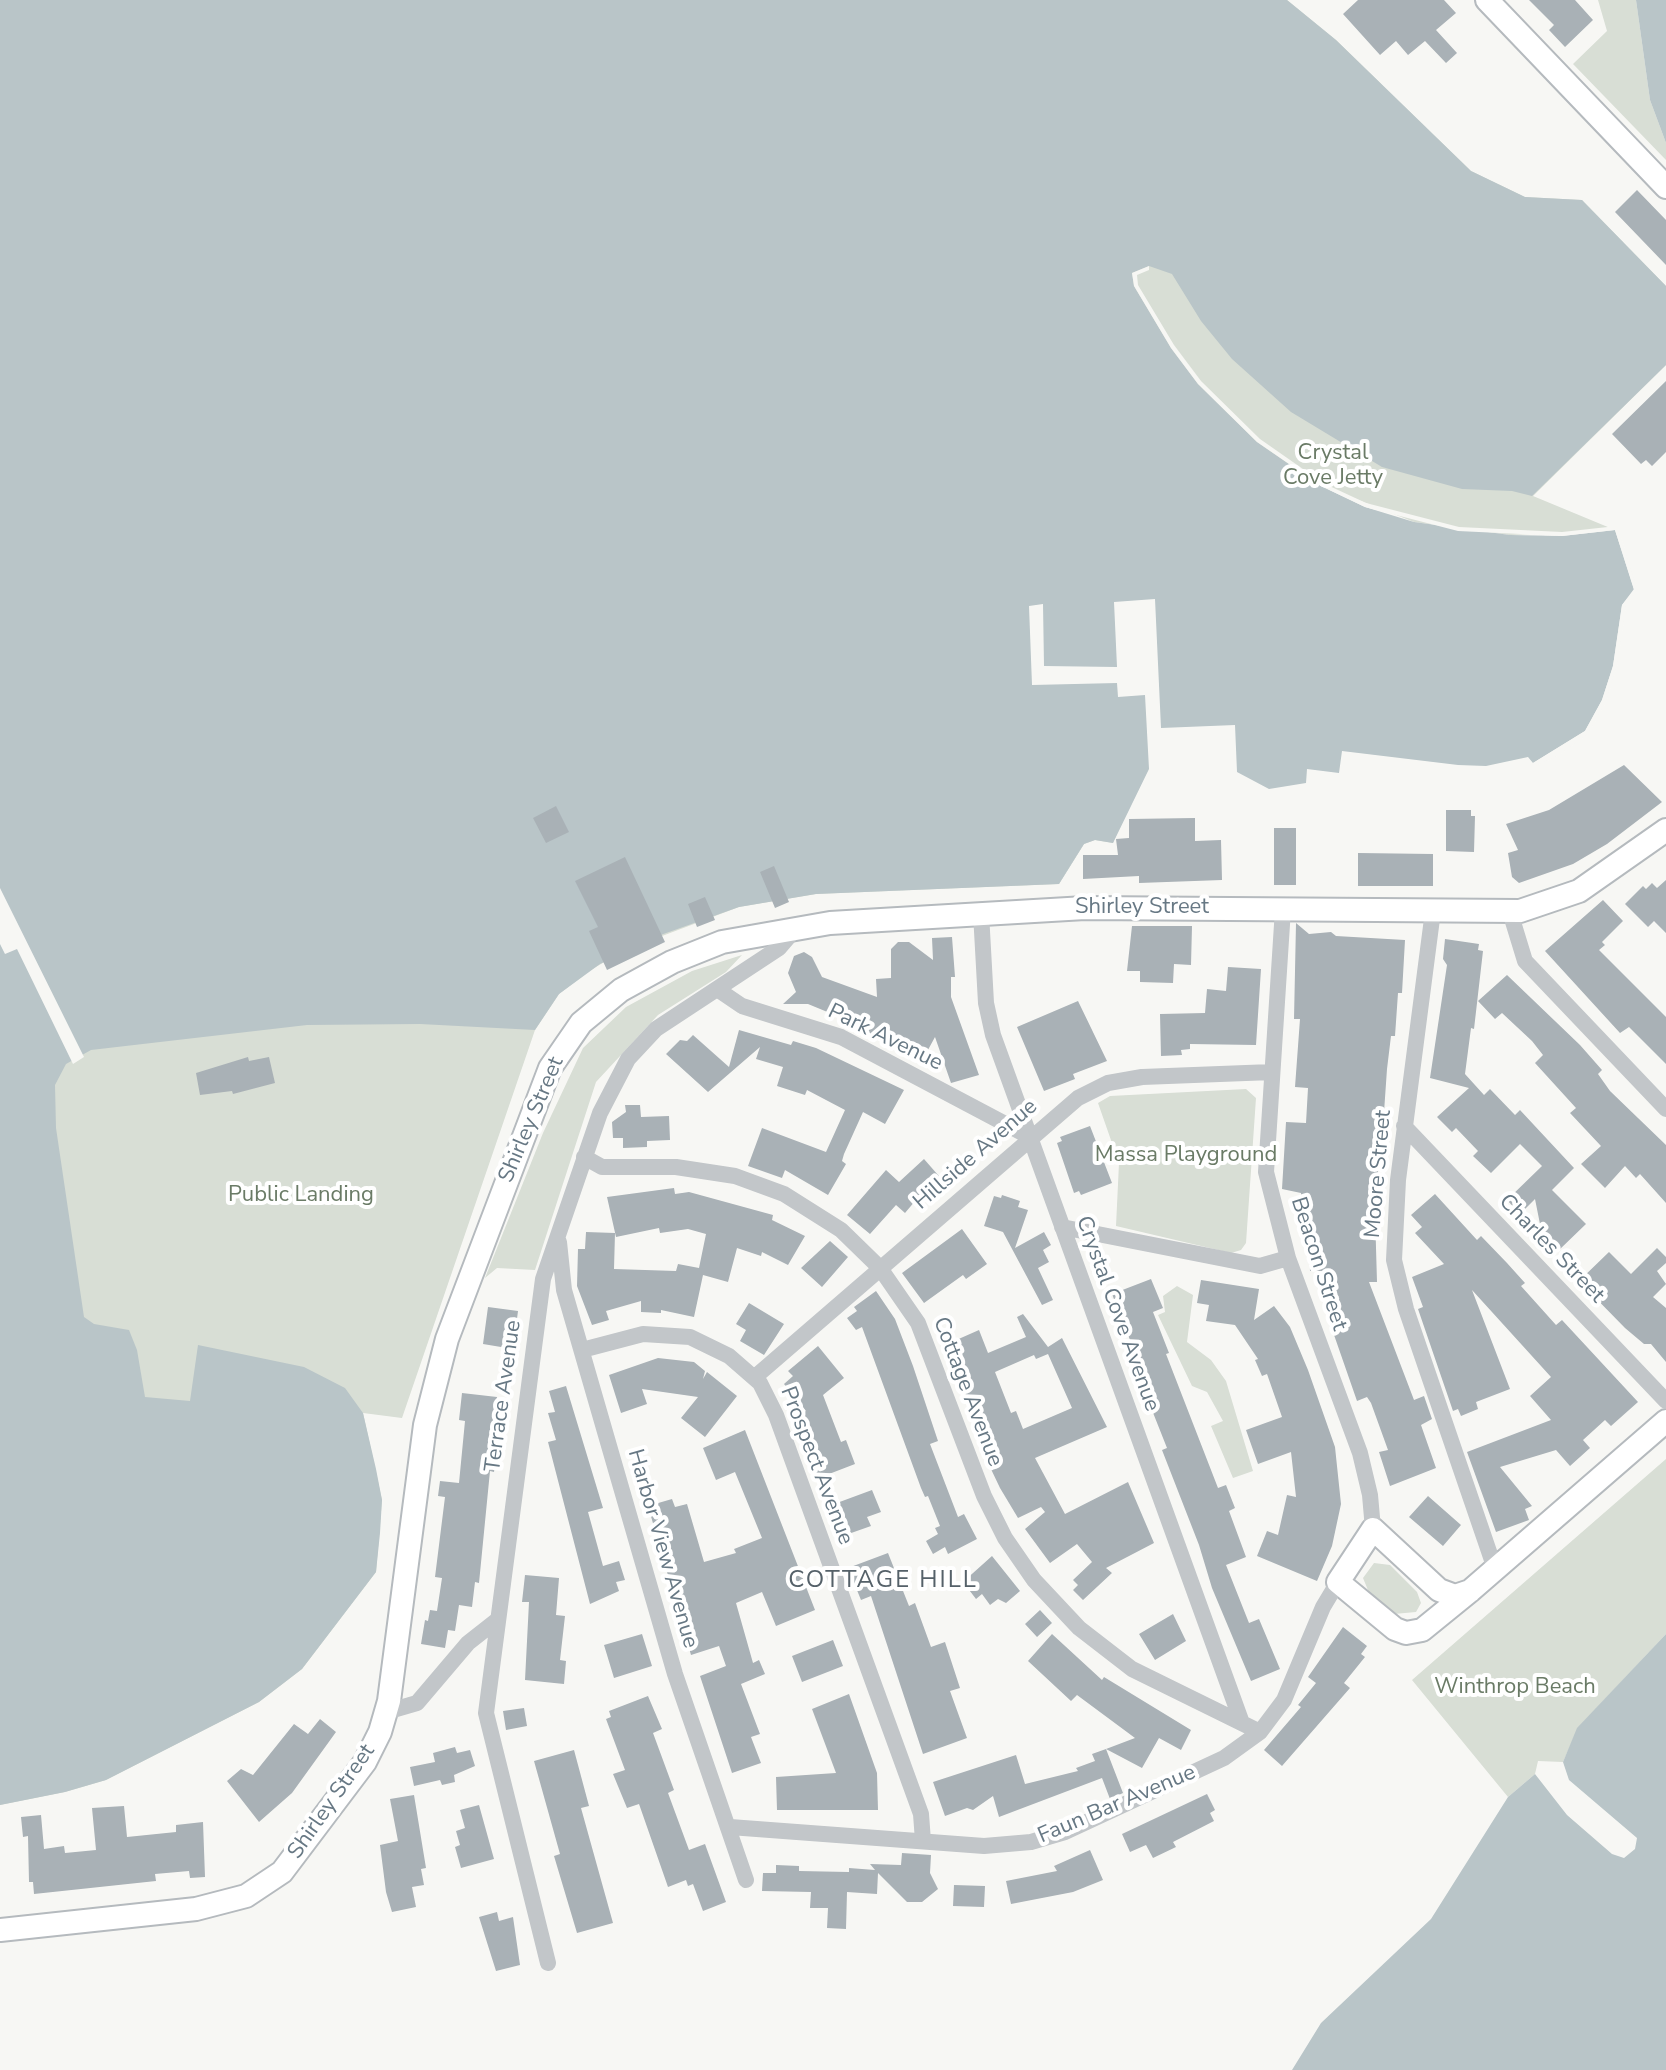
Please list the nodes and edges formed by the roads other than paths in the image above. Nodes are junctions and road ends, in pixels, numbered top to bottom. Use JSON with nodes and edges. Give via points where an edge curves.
{"nodes":[{"id":1,"x":1487,"y":0,"type":"edge"},
{"id":2,"x":1666,"y":187,"type":"edge"},
{"id":3,"x":1666,"y":830,"type":"edge"},
{"id":4,"x":1283,"y":909,"type":"junction"},
{"id":5,"x":1433,"y":911,"type":"junction"},
{"id":6,"x":1510,"y":912,"type":"junction"},
{"id":7,"x":981,"y":913,"type":"junction"},
{"id":8,"x":797,"y":927,"type":"junction"},
{"id":9,"x":717,"y":989,"type":"junction"},
{"id":10,"x":1272,"y":1072,"type":"junction"},
{"id":11,"x":1666,"y":1109,"type":"edge"},
{"id":12,"x":1404,"y":1126,"type":"junction"},
{"id":13,"x":1030,"y":1137,"type":"junction"},
{"id":14,"x":584,"y":1157,"type":"junction"},
{"id":15,"x":560,"y":1225,"type":"junction"},
{"id":16,"x":1062,"y":1227,"type":"junction"},
{"id":17,"x":1288,"y":1258,"type":"junction"},
{"id":18,"x":880,"y":1268,"type":"junction"},
{"id":19,"x":582,"y":1350,"type":"junction"},
{"id":20,"x":755,"y":1377,"type":"junction"},
{"id":21,"x":1666,"y":1401,"type":"edge"},
{"id":22,"x":1666,"y":1421,"type":"edge"},
{"id":23,"x":1373,"y":1529,"type":"junction"},
{"id":24,"x":1495,"y":1569,"type":"junction"},
{"id":25,"x":1338,"y":1582,"type":"junction"},
{"id":26,"x":1470,"y":1591,"type":"junction"},
{"id":27,"x":496,"y":1621,"type":"junction"},
{"id":28,"x":386,"y":1712,"type":"junction"},
{"id":29,"x":1242,"y":1723,"type":"junction"},
{"id":30,"x":1260,"y":1732,"type":"junction"},
{"id":31,"x":730,"y":1827,"type":"junction"},
{"id":32,"x":923,"y":1841,"type":"junction"},
{"id":33,"x":746,"y":1880,"type":"dead end"},
{"id":34,"x":0,"y":1930,"type":"edge"},
{"id":35,"x":548,"y":1963,"type":"dead end"}],
"edges":[{"from":1,"to":2,"type":"main road"},
{"from":3,"to":6,"type":"main road","name":"Shirley Street","via":[[1579,891]]},
{"from":4,"to":5,"type":"main road","name":"Shirley Street"},
{"from":4,"to":7,"type":"main road","name":"Shirley Street"},
{"from":4,"to":10,"type":"street","name":"Beacon Street"},
{"from":5,"to":6,"type":"main road","name":"Shirley Street"},
{"from":5,"to":12,"type":"street","name":"Moore Street"},
{"from":6,"to":11,"type":"street","via":[[1525,961]]},
{"from":7,"to":8,"type":"main road","name":"Shirley Street"},
{"from":7,"to":13,"type":"street","name":"Crystal Cove Avenue","via":[[988,1016]]},
{"from":8,"to":9,"type":"street","name":"Terrace Avenue","via":[[785,944]]},
{"from":8,"to":28,"type":"main road","name":"Shirley Street","via":[[722,942],[640,978],[591,1013],[550,1068],[432,1390]]},
{"from":9,"to":13,"type":"street","name":"Park Avenue","via":[[742,1006],[841,1037]]},
{"from":9,"to":14,"type":"street","name":"Terrace Avenue","via":[[664,1023],[634,1051],[607,1093]]},
{"from":10,"to":13,"type":"street","name":"Hillside Avenue","via":[[1119,1080],[1078,1098]]},
{"from":10,"to":17,"type":"street","name":"Beacon Street","via":[[1266,1172]]},
{"from":12,"to":21,"type":"street","name":"Charles Street"},
{"from":12,"to":24,"type":"street","name":"Moore Street","via":[[1393,1229],[1397,1275]]},
{"from":13,"to":16,"type":"street","name":"Crystal Cove Avenue"},
{"from":13,"to":18,"type":"street","name":"Hillside Avenue"},
{"from":14,"to":15,"type":"street","name":"Terrace Avenue"},
{"from":14,"to":18,"type":"street","name":"Cottage Avenue","via":[[602,1167],[706,1170],[761,1184],[819,1214]]},
{"from":15,"to":19,"type":"street","name":"Harbor View Avenue","via":[[561,1278]]},
{"from":15,"to":27,"type":"street","name":"Terrace Avenue","via":[[537,1308]]},
{"from":16,"to":17,"type":"street","via":[[1260,1266]]},
{"from":16,"to":29,"type":"street","name":"Crystal Cove Avenue"},
{"from":17,"to":23,"type":"street","name":"Beacon Street","via":[[1358,1445]]},
{"from":18,"to":20,"type":"street","name":"Hillside Avenue"},
{"from":18,"to":29,"type":"street","name":"Cottage Avenue","via":[[918,1323],[989,1508],[1034,1580],[1118,1660],[1160,1686]]},
{"from":19,"to":20,"type":"street","name":"Prospect Avenue","via":[[643,1334],[690,1337],[729,1356]]},
{"from":19,"to":31,"type":"street","name":"Harbor View Avenue","via":[[675,1674]]},
{"from":20,"to":32,"type":"street","name":"Prospect Avenue","via":[[773,1405],[921,1814]]},
{"from":22,"to":24,"type":"main road"},
{"from":23,"to":25,"type":"main road","name":"Faun Bar Avenue"},
{"from":23,"to":26,"type":"main road","via":[[1439,1590],[1455,1596]]},
{"from":24,"to":26,"type":"main road"},
{"from":25,"to":26,"type":"main road","via":[[1406,1633],[1422,1630]]},
{"from":25,"to":30,"type":"street","name":"Faun Bar Avenue","via":[[1284,1700]]},
{"from":27,"to":28,"type":"street","via":[[468,1643],[417,1703]]},
{"from":27,"to":35,"type":"street","name":"Terrace Avenue","via":[[486,1718]]},
{"from":28,"to":34,"type":"main road","name":"Shirley Street","via":[[358,1772],[291,1861],[258,1889],[205,1907]]},
{"from":29,"to":30,"type":"street","name":"Cottage Avenue"},
{"from":30,"to":32,"type":"street","name":"Faun Bar Avenue","via":[[1215,1763],[1056,1835],[996,1845]]},
{"from":31,"to":32,"type":"street","name":"Faun Bar Avenue"},
{"from":31,"to":33,"type":"street","name":"Harbor View Avenue"}]}
